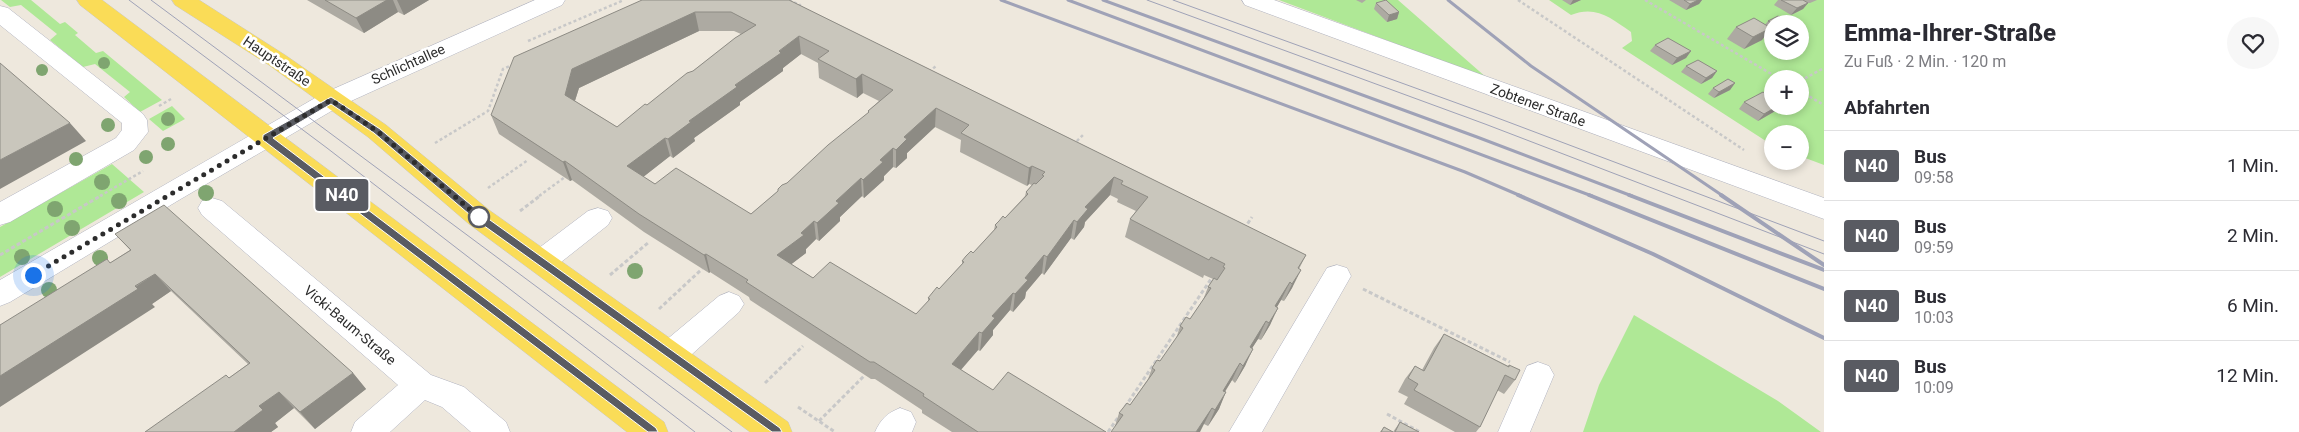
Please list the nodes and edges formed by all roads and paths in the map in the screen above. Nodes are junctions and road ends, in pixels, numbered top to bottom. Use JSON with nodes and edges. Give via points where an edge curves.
{"nodes":[{"id":1,"x":88,"y":0,"type":"edge"},
{"id":2,"x":183,"y":0,"type":"edge"},
{"id":3,"x":554,"y":0,"type":"edge"},
{"id":4,"x":789,"y":0,"type":"edge"},
{"id":5,"x":1252,"y":0,"type":"edge"},
{"id":6,"x":1518,"y":0,"type":"edge"},
{"id":7,"x":1645,"y":0,"type":"edge"},
{"id":8,"x":792,"y":10,"type":"edge"},
{"id":9,"x":0,"y":12,"type":"edge"},
{"id":10,"x":521,"y":60,"type":"edge"},
{"id":11,"x":936,"y":66,"type":"dead end"},
{"id":12,"x":1824,"y":68,"type":"edge"},
{"id":13,"x":1765,"y":70,"type":"edge"},
{"id":14,"x":923,"y":76,"type":"edge"},
{"id":15,"x":1809,"y":76,"type":"edge"},
{"id":16,"x":1809,"y":96,"type":"edge"},
{"id":17,"x":331,"y":100,"type":"junction"},
{"id":18,"x":1824,"y":105,"type":"edge"},
{"id":19,"x":1083,"y":135,"type":"dead end"},
{"id":20,"x":266,"y":137,"type":"junction"},
{"id":21,"x":430,"y":146,"type":"dead end"},
{"id":22,"x":1070,"y":148,"type":"edge"},
{"id":23,"x":1750,"y":153,"type":"dead end"},
{"id":24,"x":528,"y":160,"type":"edge"},
{"id":25,"x":143,"y":171,"type":"dead end"},
{"id":26,"x":565,"y":177,"type":"edge"},
{"id":27,"x":488,"y":188,"type":"dead end"},
{"id":28,"x":212,"y":208,"type":"dead end"},
{"id":29,"x":1824,"y":209,"type":"edge"},
{"id":30,"x":520,"y":211,"type":"dead end"},
{"id":31,"x":0,"y":215,"type":"edge"},
{"id":32,"x":1252,"y":217,"type":"dead end"},
{"id":33,"x":598,"y":218,"type":"dead end"},
{"id":34,"x":1242,"y":233,"type":"edge"},
{"id":35,"x":649,"y":242,"type":"edge"},
{"id":36,"x":0,"y":255,"type":"edge"},
{"id":37,"x":541,"y":262,"type":"junction"},
{"id":38,"x":702,"y":269,"type":"edge"},
{"id":39,"x":610,"y":275,"type":"dead end"},
{"id":40,"x":1338,"y":276,"type":"joint"},
{"id":41,"x":1211,"y":279,"type":"edge"},
{"id":42,"x":0,"y":294,"type":"edge"},
{"id":43,"x":728,"y":304,"type":"dead end"},
{"id":44,"x":659,"y":309,"type":"dead end"},
{"id":45,"x":803,"y":346,"type":"dead end"},
{"id":46,"x":670,"y":355,"type":"junction"},
{"id":47,"x":865,"y":375,"type":"edge"},
{"id":48,"x":1538,"y":375,"type":"joint"},
{"id":49,"x":765,"y":383,"type":"dead end"},
{"id":50,"x":420,"y":385,"type":"junction"},
{"id":51,"x":1387,"y":414,"type":"dead end"},
{"id":52,"x":819,"y":421,"type":"dead end"},
{"id":53,"x":367,"y":432,"type":"edge"},
{"id":54,"x":494,"y":432,"type":"edge"},
{"id":55,"x":652,"y":432,"type":"edge"},
{"id":56,"x":776,"y":432,"type":"edge"},
{"id":57,"x":1108,"y":432,"type":"edge"},
{"id":58,"x":1246,"y":432,"type":"edge"},
{"id":59,"x":1420,"y":432,"type":"edge"},
{"id":60,"x":1514,"y":432,"type":"edge"}],
"edges":[{"from":1,"to":20,"type":"main road"},
{"from":2,"to":17,"type":"main road","name":"Hauptstraße","via":[[277,60]]},
{"from":3,"to":17,"type":"street","name":"Schlichtallee"},
{"from":4,"to":8,"type":"path","via":[[800,5]]},
{"from":5,"to":29,"type":"street","name":"Zobtener Straße"},
{"from":6,"to":23,"type":"path"},
{"from":7,"to":13,"type":"path"},
{"from":9,"to":31,"type":"street","via":[[134,120],[135,132],[125,144]]},
{"from":10,"to":21,"type":"path","via":[[503,69],[488,111]]},
{"from":11,"to":14,"type":"path"},
{"from":12,"to":15,"type":"path"},
{"from":16,"to":18,"type":"path"},
{"from":17,"to":20,"type":"street","name":"Schlichtallee"},
{"from":17,"to":37,"type":"main road","name":"Hauptstraße","via":[[377,131],[480,218]]},
{"from":19,"to":22,"type":"path"},
{"from":20,"to":42,"type":"street","name":"Schlichtallee"},
{"from":20,"to":55,"type":"main road"},
{"from":24,"to":27,"type":"path"},
{"from":25,"to":36,"type":"path"},
{"from":26,"to":30,"type":"path"},
{"from":28,"to":50,"type":"street","name":"Vicki-Baum-Straße"},
{"from":32,"to":34,"type":"path"},
{"from":33,"to":37,"type":"street"},
{"from":35,"to":39,"type":"path"},
{"from":37,"to":46,"type":"main road","name":"Hauptstraße"},
{"from":38,"to":44,"type":"path"},
{"from":40,"to":48,"type":"path"},
{"from":40,"to":58,"type":"street"},
{"from":41,"to":57,"type":"path"},
{"from":43,"to":46,"type":"street"},
{"from":45,"to":49,"type":"path"},
{"from":46,"to":56,"type":"main road","name":"Hauptstraße"},
{"from":47,"to":52,"type":"path"},
{"from":48,"to":60,"type":"street"},
{"from":50,"to":53,"type":"street"},
{"from":50,"to":54,"type":"street","name":"Vicki-Baum-Straße","via":[[453,398]]},
{"from":51,"to":59,"type":"path"}]}
